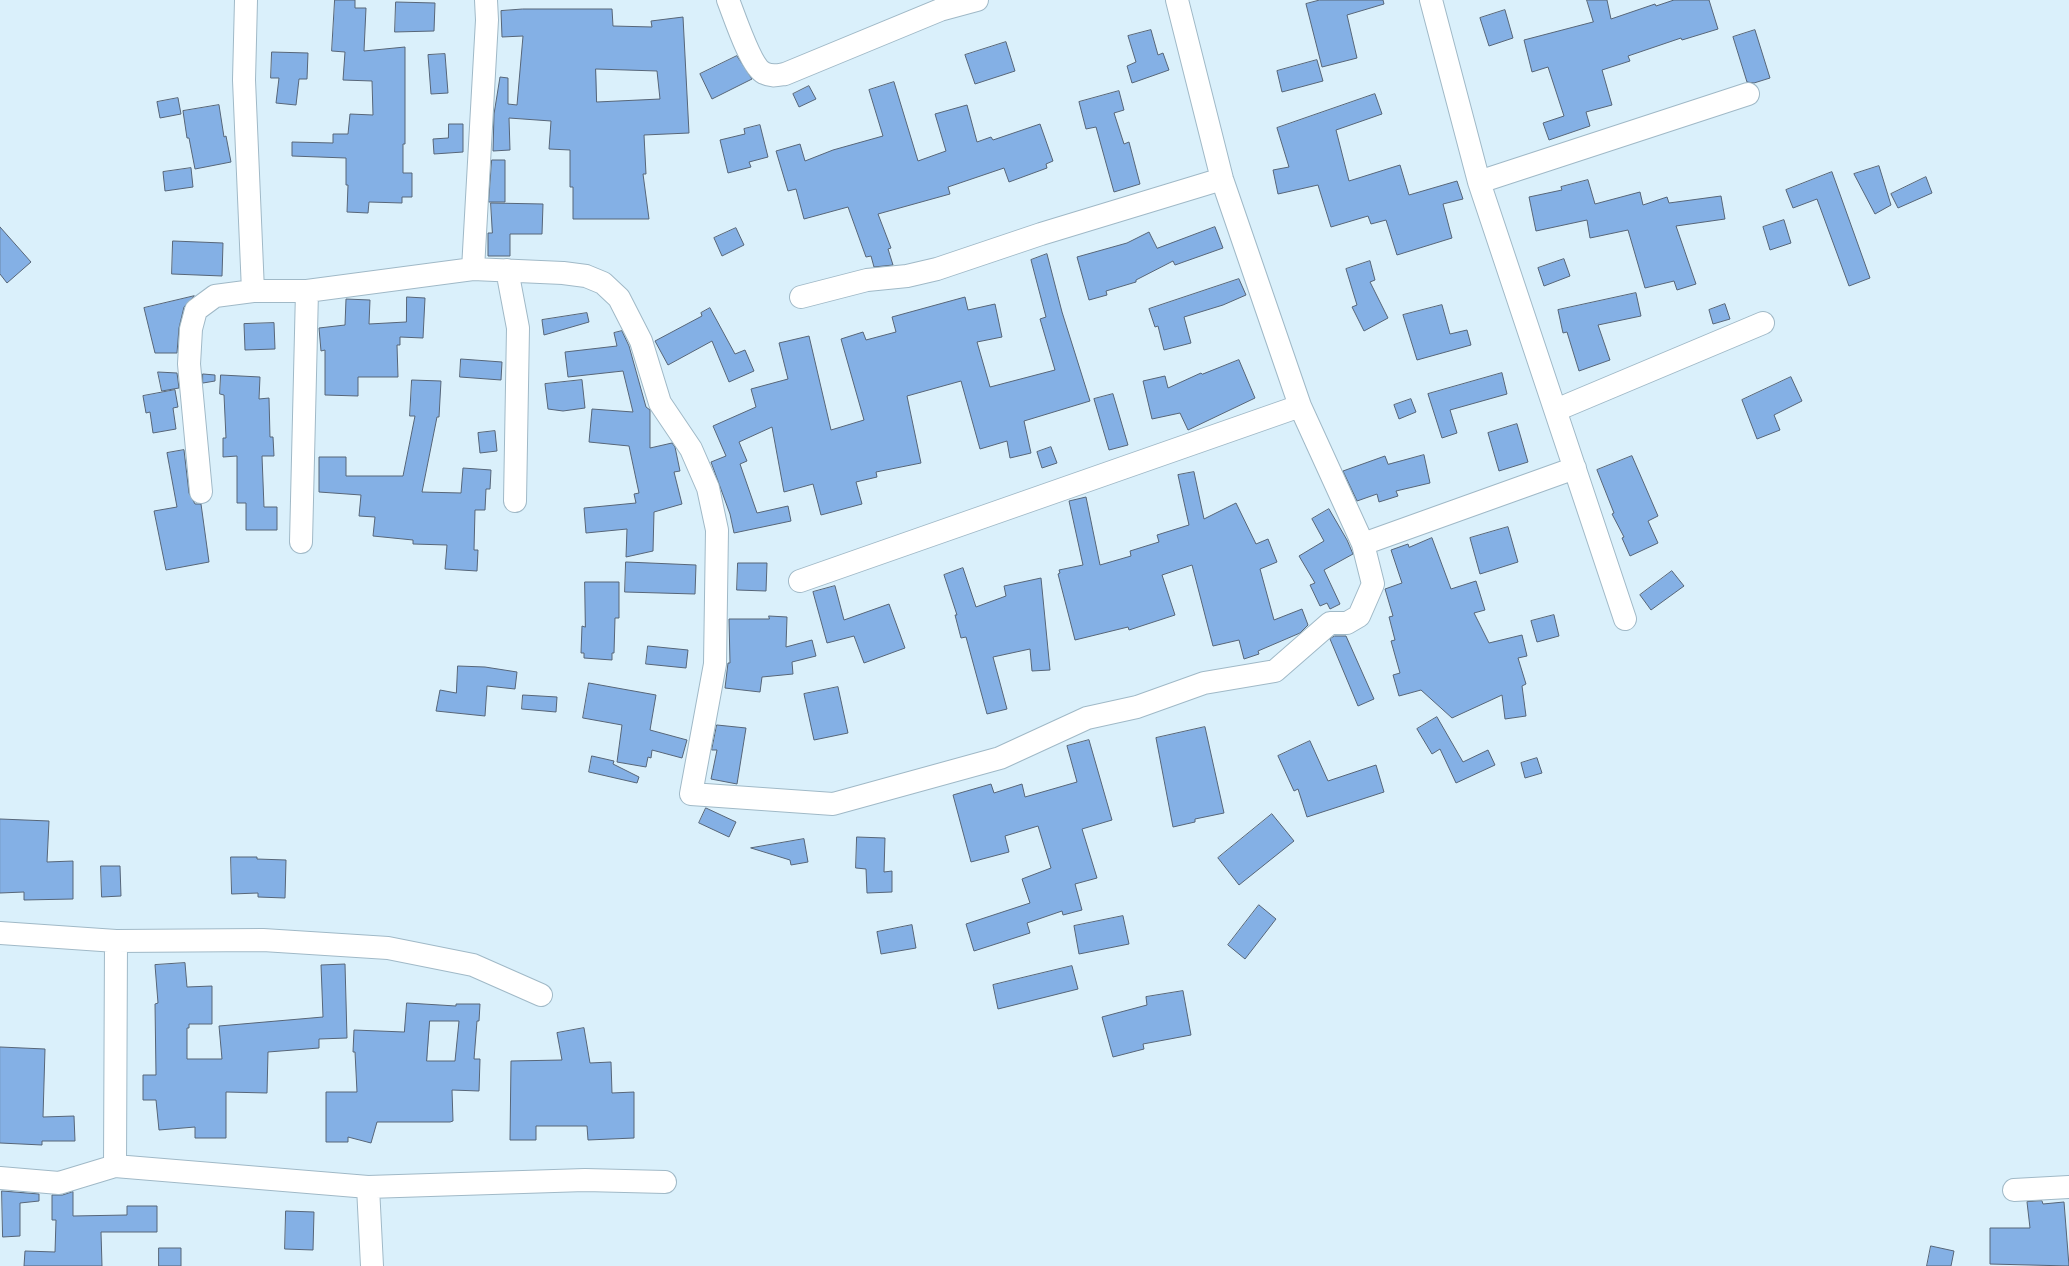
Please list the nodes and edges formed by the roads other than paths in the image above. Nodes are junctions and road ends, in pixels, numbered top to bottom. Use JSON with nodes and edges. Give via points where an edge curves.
{"nodes":[{"id":1,"x":246,"y":0,"type":"edge"},
{"id":2,"x":486,"y":0,"type":"edge"},
{"id":3,"x":728,"y":0,"type":"edge"},
{"id":4,"x":977,"y":0,"type":"edge"},
{"id":5,"x":1177,"y":0,"type":"edge"},
{"id":6,"x":1431,"y":0,"type":"edge"},
{"id":7,"x":1748,"y":94,"type":"dead end"},
{"id":8,"x":1222,"y":179,"type":"junction"},
{"id":9,"x":1480,"y":182,"type":"junction"},
{"id":10,"x":473,"y":269,"type":"junction"},
{"id":11,"x":507,"y":270,"type":"junction"},
{"id":12,"x":253,"y":291,"type":"junction"},
{"id":13,"x":307,"y":291,"type":"junction"},
{"id":14,"x":801,"y":297,"type":"dead end"},
{"id":15,"x":1764,"y":323,"type":"dead end"},
{"id":16,"x":1300,"y":406,"type":"junction"},
{"id":17,"x":1556,"y":410,"type":"junction"},
{"id":18,"x":1575,"y":468,"type":"junction"},
{"id":19,"x":201,"y":492,"type":"dead end"},
{"id":20,"x":515,"y":502,"type":"dead end"},
{"id":21,"x":301,"y":542,"type":"dead end"},
{"id":22,"x":1363,"y":544,"type":"junction"},
{"id":23,"x":800,"y":581,"type":"dead end"},
{"id":24,"x":1625,"y":619,"type":"dead end"},
{"id":25,"x":0,"y":933,"type":"edge"},
{"id":26,"x":116,"y":941,"type":"junction"},
{"id":27,"x":541,"y":995,"type":"dead end"},
{"id":28,"x":115,"y":1166,"type":"junction"},
{"id":29,"x":0,"y":1178,"type":"edge"},
{"id":30,"x":666,"y":1182,"type":"dead end"},
{"id":31,"x":368,"y":1187,"type":"junction"},
{"id":32,"x":2069,"y":1187,"type":"edge"},
{"id":33,"x":2014,"y":1190,"type":"dead end"},
{"id":34,"x":372,"y":1266,"type":"edge"}],
"edges":[{"from":1,"to":12,"type":"street","via":[[244,80]]},
{"from":2,"to":10,"type":"street"},
{"from":3,"to":4,"type":"street","via":[[748,51],[762,73],[774,76],[786,74],[940,10]]},
{"from":5,"to":8,"type":"street"},
{"from":6,"to":9,"type":"street"},
{"from":7,"to":9,"type":"street"},
{"from":8,"to":14,"type":"street","via":[[1041,234],[937,269],[907,276],[867,280]]},
{"from":8,"to":16,"type":"street"},
{"from":9,"to":17,"type":"street"},
{"from":10,"to":11,"type":"street"},
{"from":10,"to":13,"type":"street"},
{"from":11,"to":20,"type":"street","via":[[518,328]]},
{"from":11,"to":22,"type":"street","via":[[586,276],[603,283],[619,298],[641,341],[660,403],[691,449],[708,488],[717,530],[715,664],[691,794],[833,804],[1000,758],[1087,718],[1137,707],[1204,683],[1275,671],[1330,623],[1347,623],[1359,616],[1372,584]]},
{"from":12,"to":13,"type":"street"},
{"from":12,"to":19,"type":"street","via":[[215,296],[196,310],[191,329],[188,364]]},
{"from":13,"to":21,"type":"street"},
{"from":15,"to":17,"type":"street"},
{"from":16,"to":22,"type":"street"},
{"from":16,"to":23,"type":"street"},
{"from":17,"to":18,"type":"street"},
{"from":18,"to":22,"type":"street"},
{"from":18,"to":24,"type":"street"},
{"from":25,"to":26,"type":"street"},
{"from":26,"to":27,"type":"street","via":[[263,940],[388,948],[473,965]]},
{"from":26,"to":28,"type":"street"},
{"from":28,"to":29,"type":"street","via":[[59,1183]]},
{"from":28,"to":31,"type":"street"},
{"from":30,"to":31,"type":"street","via":[[585,1180]]},
{"from":31,"to":34,"type":"street"},
{"from":32,"to":33,"type":"street"}]}
